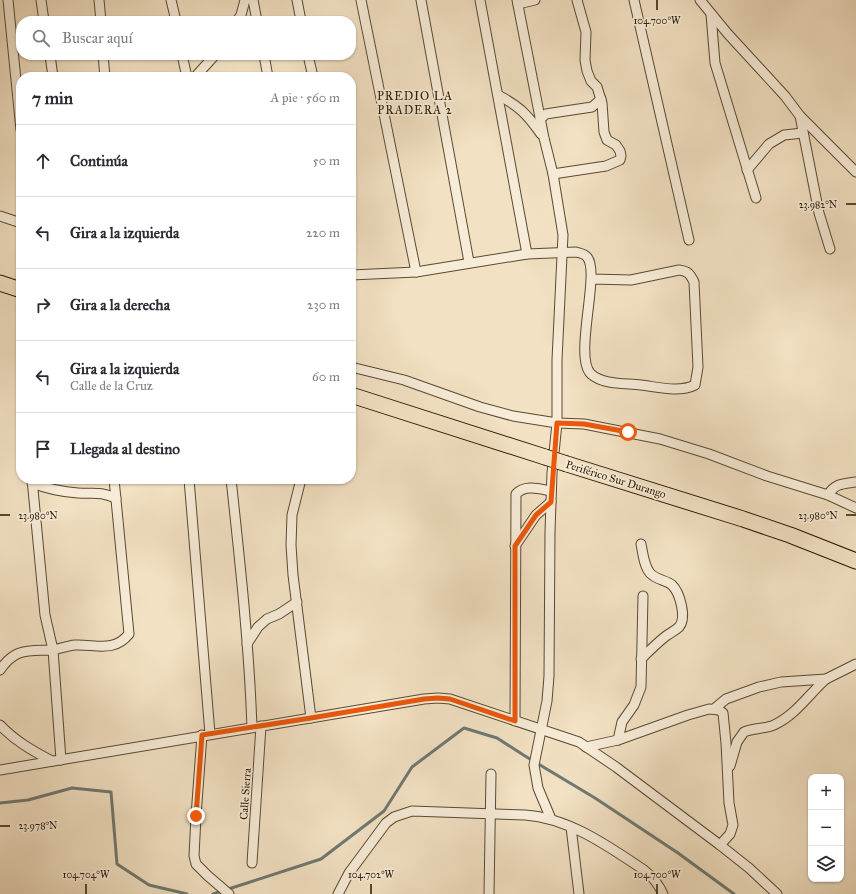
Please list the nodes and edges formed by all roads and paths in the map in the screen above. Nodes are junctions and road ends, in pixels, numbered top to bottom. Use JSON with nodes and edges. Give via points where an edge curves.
{"nodes":[{"id":1,"x":8,"y":0,"type":"edge"},
{"id":2,"x":41,"y":0,"type":"edge"},
{"id":3,"x":99,"y":0,"type":"edge"},
{"id":4,"x":171,"y":0,"type":"edge"},
{"id":5,"x":245,"y":0,"type":"edge"},
{"id":6,"x":253,"y":0,"type":"edge"},
{"id":7,"x":297,"y":0,"type":"edge"},
{"id":8,"x":362,"y":0,"type":"edge"},
{"id":9,"x":420,"y":0,"type":"edge"},
{"id":10,"x":480,"y":0,"type":"edge"},
{"id":11,"x":535,"y":0,"type":"edge"},
{"id":12,"x":577,"y":0,"type":"edge"},
{"id":13,"x":634,"y":0,"type":"edge"},
{"id":14,"x":700,"y":0,"type":"edge"},
{"id":15,"x":517,"y":2,"type":"edge"},
{"id":16,"x":711,"y":14,"type":"junction"},
{"id":17,"x":43,"y":16,"type":"edge"},
{"id":18,"x":101,"y":16,"type":"edge"},
{"id":19,"x":175,"y":16,"type":"edge"},
{"id":20,"x":240,"y":16,"type":"edge"},
{"id":21,"x":256,"y":16,"type":"edge"},
{"id":22,"x":300,"y":16,"type":"edge"},
{"id":23,"x":16,"y":30,"type":"edge"},
{"id":24,"x":11,"y":31,"type":"junction"},
{"id":25,"x":51,"y":60,"type":"edge"},
{"id":26,"x":103,"y":60,"type":"edge"},
{"id":27,"x":183,"y":60,"type":"edge"},
{"id":28,"x":210,"y":60,"type":"edge"},
{"id":29,"x":265,"y":60,"type":"edge"},
{"id":30,"x":309,"y":60,"type":"edge"},
{"id":31,"x":52,"y":72,"type":"edge"},
{"id":32,"x":105,"y":72,"type":"edge"},
{"id":33,"x":186,"y":72,"type":"edge"},
{"id":34,"x":199,"y":72,"type":"edge"},
{"id":35,"x":267,"y":72,"type":"edge"},
{"id":36,"x":312,"y":72,"type":"edge"},
{"id":37,"x":16,"y":80,"type":"edge"},
{"id":38,"x":498,"y":95,"type":"junction"},
{"id":39,"x":601,"y":99,"type":"junction"},
{"id":40,"x":800,"y":116,"type":"junction"},
{"id":41,"x":540,"y":119,"type":"junction"},
{"id":42,"x":803,"y":133,"type":"junction"},
{"id":43,"x":544,"y":138,"type":"junction"},
{"id":44,"x":748,"y":170,"type":"junction"},
{"id":45,"x":856,"y":172,"type":"edge"},
{"id":46,"x":553,"y":174,"type":"junction"},
{"id":47,"x":756,"y":198,"type":"dead end"},
{"id":48,"x":0,"y":216,"type":"edge"},
{"id":49,"x":16,"y":221,"type":"edge"},
{"id":50,"x":689,"y":240,"type":"dead end"},
{"id":51,"x":830,"y":249,"type":"dead end"},
{"id":52,"x":562,"y":252,"type":"junction"},
{"id":53,"x":527,"y":254,"type":"junction"},
{"id":54,"x":469,"y":262,"type":"junction"},
{"id":55,"x":416,"y":272,"type":"junction"},
{"id":56,"x":356,"y":276,"type":"edge"},
{"id":57,"x":591,"y":279,"type":"junction"},
{"id":58,"x":0,"y":283,"type":"edge"},
{"id":59,"x":16,"y":288,"type":"edge"},
{"id":60,"x":356,"y":368,"type":"edge"},
{"id":61,"x":356,"y":397,"type":"edge"},
{"id":62,"x":557,"y":423,"type":"junction"},
{"id":63,"x":855,"y":483,"type":"edge"},
{"id":64,"x":32,"y":484,"type":"edge"},
{"id":65,"x":39,"y":484,"type":"edge"},
{"id":66,"x":115,"y":484,"type":"edge"},
{"id":67,"x":189,"y":484,"type":"edge"},
{"id":68,"x":231,"y":484,"type":"edge"},
{"id":69,"x":300,"y":484,"type":"edge"},
{"id":70,"x":552,"y":491,"type":"junction"},
{"id":71,"x":828,"y":496,"type":"junction"},
{"id":72,"x":116,"y":498,"type":"junction"},
{"id":73,"x":551,"y":502,"type":"junction"},
{"id":74,"x":856,"y":508,"type":"edge"},
{"id":75,"x":641,"y":544,"type":"dead end"},
{"id":76,"x":515,"y":546,"type":"junction"},
{"id":77,"x":856,"y":560,"type":"edge"},
{"id":78,"x":643,"y":596,"type":"dead end"},
{"id":79,"x":296,"y":602,"type":"junction"},
{"id":80,"x":247,"y":644,"type":"junction"},
{"id":81,"x":53,"y":650,"type":"junction"},
{"id":82,"x":641,"y":659,"type":"junction"},
{"id":83,"x":856,"y":664,"type":"edge"},
{"id":84,"x":0,"y":670,"type":"edge"},
{"id":85,"x":826,"y":679,"type":"junction"},
{"id":86,"x":714,"y":709,"type":"junction"},
{"id":87,"x":311,"y":718,"type":"junction"},
{"id":88,"x":515,"y":721,"type":"junction"},
{"id":89,"x":0,"y":725,"type":"edge"},
{"id":90,"x":257,"y":727,"type":"junction"},
{"id":91,"x":542,"y":729,"type":"junction"},
{"id":92,"x":206,"y":735,"type":"junction"},
{"id":93,"x":618,"y":740,"type":"junction"},
{"id":94,"x":586,"y":747,"type":"junction"},
{"id":95,"x":61,"y":760,"type":"junction"},
{"id":96,"x":52,"y":761,"type":"junction"},
{"id":97,"x":0,"y":770,"type":"edge"},
{"id":98,"x":490,"y":774,"type":"dead end"},
{"id":99,"x":727,"y":775,"type":"junction"},
{"id":100,"x":489,"y":813,"type":"junction"},
{"id":101,"x":552,"y":819,"type":"junction"},
{"id":102,"x":571,"y":827,"type":"junction"},
{"id":103,"x":720,"y":845,"type":"junction"},
{"id":104,"x":252,"y":863,"type":"dead end"},
{"id":105,"x":229,"y":894,"type":"edge"},
{"id":106,"x":338,"y":894,"type":"edge"},
{"id":107,"x":489,"y":894,"type":"edge"},
{"id":108,"x":579,"y":894,"type":"edge"},
{"id":109,"x":663,"y":894,"type":"edge"},
{"id":110,"x":777,"y":894,"type":"edge"}],
"edges":[{"from":1,"to":24,"type":"street"},
{"from":2,"to":17,"type":"street"},
{"from":3,"to":18,"type":"street"},
{"from":4,"to":19,"type":"street"},
{"from":5,"to":20,"type":"street"},
{"from":6,"to":21,"type":"street"},
{"from":7,"to":22,"type":"street"},
{"from":8,"to":55,"type":"street"},
{"from":9,"to":54,"type":"street"},
{"from":10,"to":38,"type":"street"},
{"from":11,"to":15,"type":"street"},
{"from":12,"to":39,"type":"street","via":[[586,32],[587,71]]},
{"from":13,"to":50,"type":"street"},
{"from":14,"to":16,"type":"street"},
{"from":15,"to":41,"type":"street"},
{"from":16,"to":40,"type":"street"},
{"from":16,"to":44,"type":"street","via":[[715,63]]},
{"from":23,"to":24,"type":"street"},
{"from":24,"to":37,"type":"street"},
{"from":25,"to":31,"type":"street"},
{"from":26,"to":32,"type":"street"},
{"from":27,"to":33,"type":"street"},
{"from":28,"to":34,"type":"street"},
{"from":29,"to":35,"type":"street"},
{"from":30,"to":36,"type":"street"},
{"from":38,"to":43,"type":"street","via":[[529,117]]},
{"from":38,"to":53,"type":"street"},
{"from":39,"to":41,"type":"street","via":[[592,107],[546,114]]},
{"from":39,"to":46,"type":"street","via":[[604,132],[607,140],[620,151],[620,160],[606,166]]},
{"from":40,"to":42,"type":"street"},
{"from":40,"to":45,"type":"street"},
{"from":41,"to":43,"type":"street"},
{"from":42,"to":44,"type":"street","via":[[784,136],[769,144]]},
{"from":42,"to":51,"type":"street","via":[[819,213]]},
{"from":43,"to":46,"type":"street"},
{"from":44,"to":47,"type":"street"},
{"from":46,"to":52,"type":"street","via":[[563,235]]},
{"from":48,"to":49,"type":"street"},
{"from":52,"to":53,"type":"street"},
{"from":52,"to":57,"type":"street","via":[[584,254],[591,267]]},
{"from":52,"to":62,"type":"street"},
{"from":53,"to":54,"type":"street"},
{"from":54,"to":55,"type":"street"},
{"from":55,"to":56,"type":"street"},
{"from":57,"to":57,"type":"street","via":[[631,280],[679,270],[686,270],[691,275],[694,282],[698,367],[694,385],[682,389],[618,383],[590,373],[586,365],[586,340]]},
{"from":58,"to":59,"type":"highway"},
{"from":60,"to":62,"type":"street","via":[[404,380],[513,416]]},
{"from":61,"to":77,"type":"highway","name":"Periférico Sur Durango","bridge":true,"via":[[743,519]]},
{"from":62,"to":70,"type":"street"},
{"from":62,"to":71,"type":"street","via":[[584,424],[660,439]]},
{"from":63,"to":71,"type":"street","via":[[837,485]]},
{"from":64,"to":81,"type":"street","via":[[45,615]]},
{"from":65,"to":72,"type":"street","via":[[52,490],[97,493]]},
{"from":66,"to":72,"type":"street"},
{"from":67,"to":92,"type":"street"},
{"from":68,"to":80,"type":"street","name":"Calle Sierra"},
{"from":69,"to":79,"type":"street","via":[[292,515],[290,545]]},
{"from":70,"to":73,"type":"street"},
{"from":70,"to":76,"type":"street","via":[[530,488],[519,490],[516,494]]},
{"from":71,"to":74,"type":"street"},
{"from":72,"to":81,"type":"street","via":[[129,634],[116,644],[75,645]]},
{"from":73,"to":76,"type":"street","via":[[536,515]]},
{"from":73,"to":91,"type":"street","via":[[549,676]]},
{"from":75,"to":82,"type":"street","via":[[651,575],[671,584],[678,596],[683,620],[678,628]]},
{"from":76,"to":88,"type":"street"},
{"from":78,"to":82,"type":"street"},
{"from":79,"to":80,"type":"street","via":[[267,619],[258,627]]},
{"from":79,"to":87,"type":"street"},
{"from":80,"to":90,"type":"street","name":"Calle Sierra"},
{"from":81,"to":84,"type":"street","via":[[23,650],[14,654]]},
{"from":81,"to":95,"type":"street"},
{"from":82,"to":93,"type":"street","via":[[641,687],[638,697],[622,722]]},
{"from":83,"to":85,"type":"street"},
{"from":85,"to":86,"type":"street","via":[[781,682],[759,687],[726,699]]},
{"from":85,"to":99,"type":"street","via":[[784,720],[772,726],[744,732],[737,742]]},
{"from":86,"to":93,"type":"street","via":[[688,715]]},
{"from":86,"to":99,"type":"street","via":[[723,713]]},
{"from":87,"to":88,"type":"street","via":[[438,698],[450,699]]},
{"from":87,"to":90,"type":"street"},
{"from":88,"to":91,"type":"street"},
{"from":89,"to":96,"type":"street","via":[[16,740]]},
{"from":90,"to":92,"type":"street"},
{"from":90,"to":104,"type":"street","name":"Calle Sierra"},
{"from":91,"to":94,"type":"street"},
{"from":91,"to":101,"type":"street","via":[[536,751],[535,776]]},
{"from":92,"to":95,"type":"street"},
{"from":92,"to":105,"type":"street","via":[[194,856],[196,864]]},
{"from":93,"to":94,"type":"street"},
{"from":94,"to":103,"type":"street"},
{"from":95,"to":96,"type":"street"},
{"from":96,"to":97,"type":"street"},
{"from":98,"to":100,"type":"street"},
{"from":99,"to":103,"type":"street","via":[[733,825],[730,834]]},
{"from":100,"to":101,"type":"street"},
{"from":100,"to":106,"type":"street","via":[[412,811],[394,817],[386,823],[349,873]]},
{"from":100,"to":107,"type":"street"},
{"from":101,"to":102,"type":"street"},
{"from":102,"to":108,"type":"street"},
{"from":102,"to":109,"type":"street","via":[[653,876]]},
{"from":103,"to":110,"type":"street"}]}
